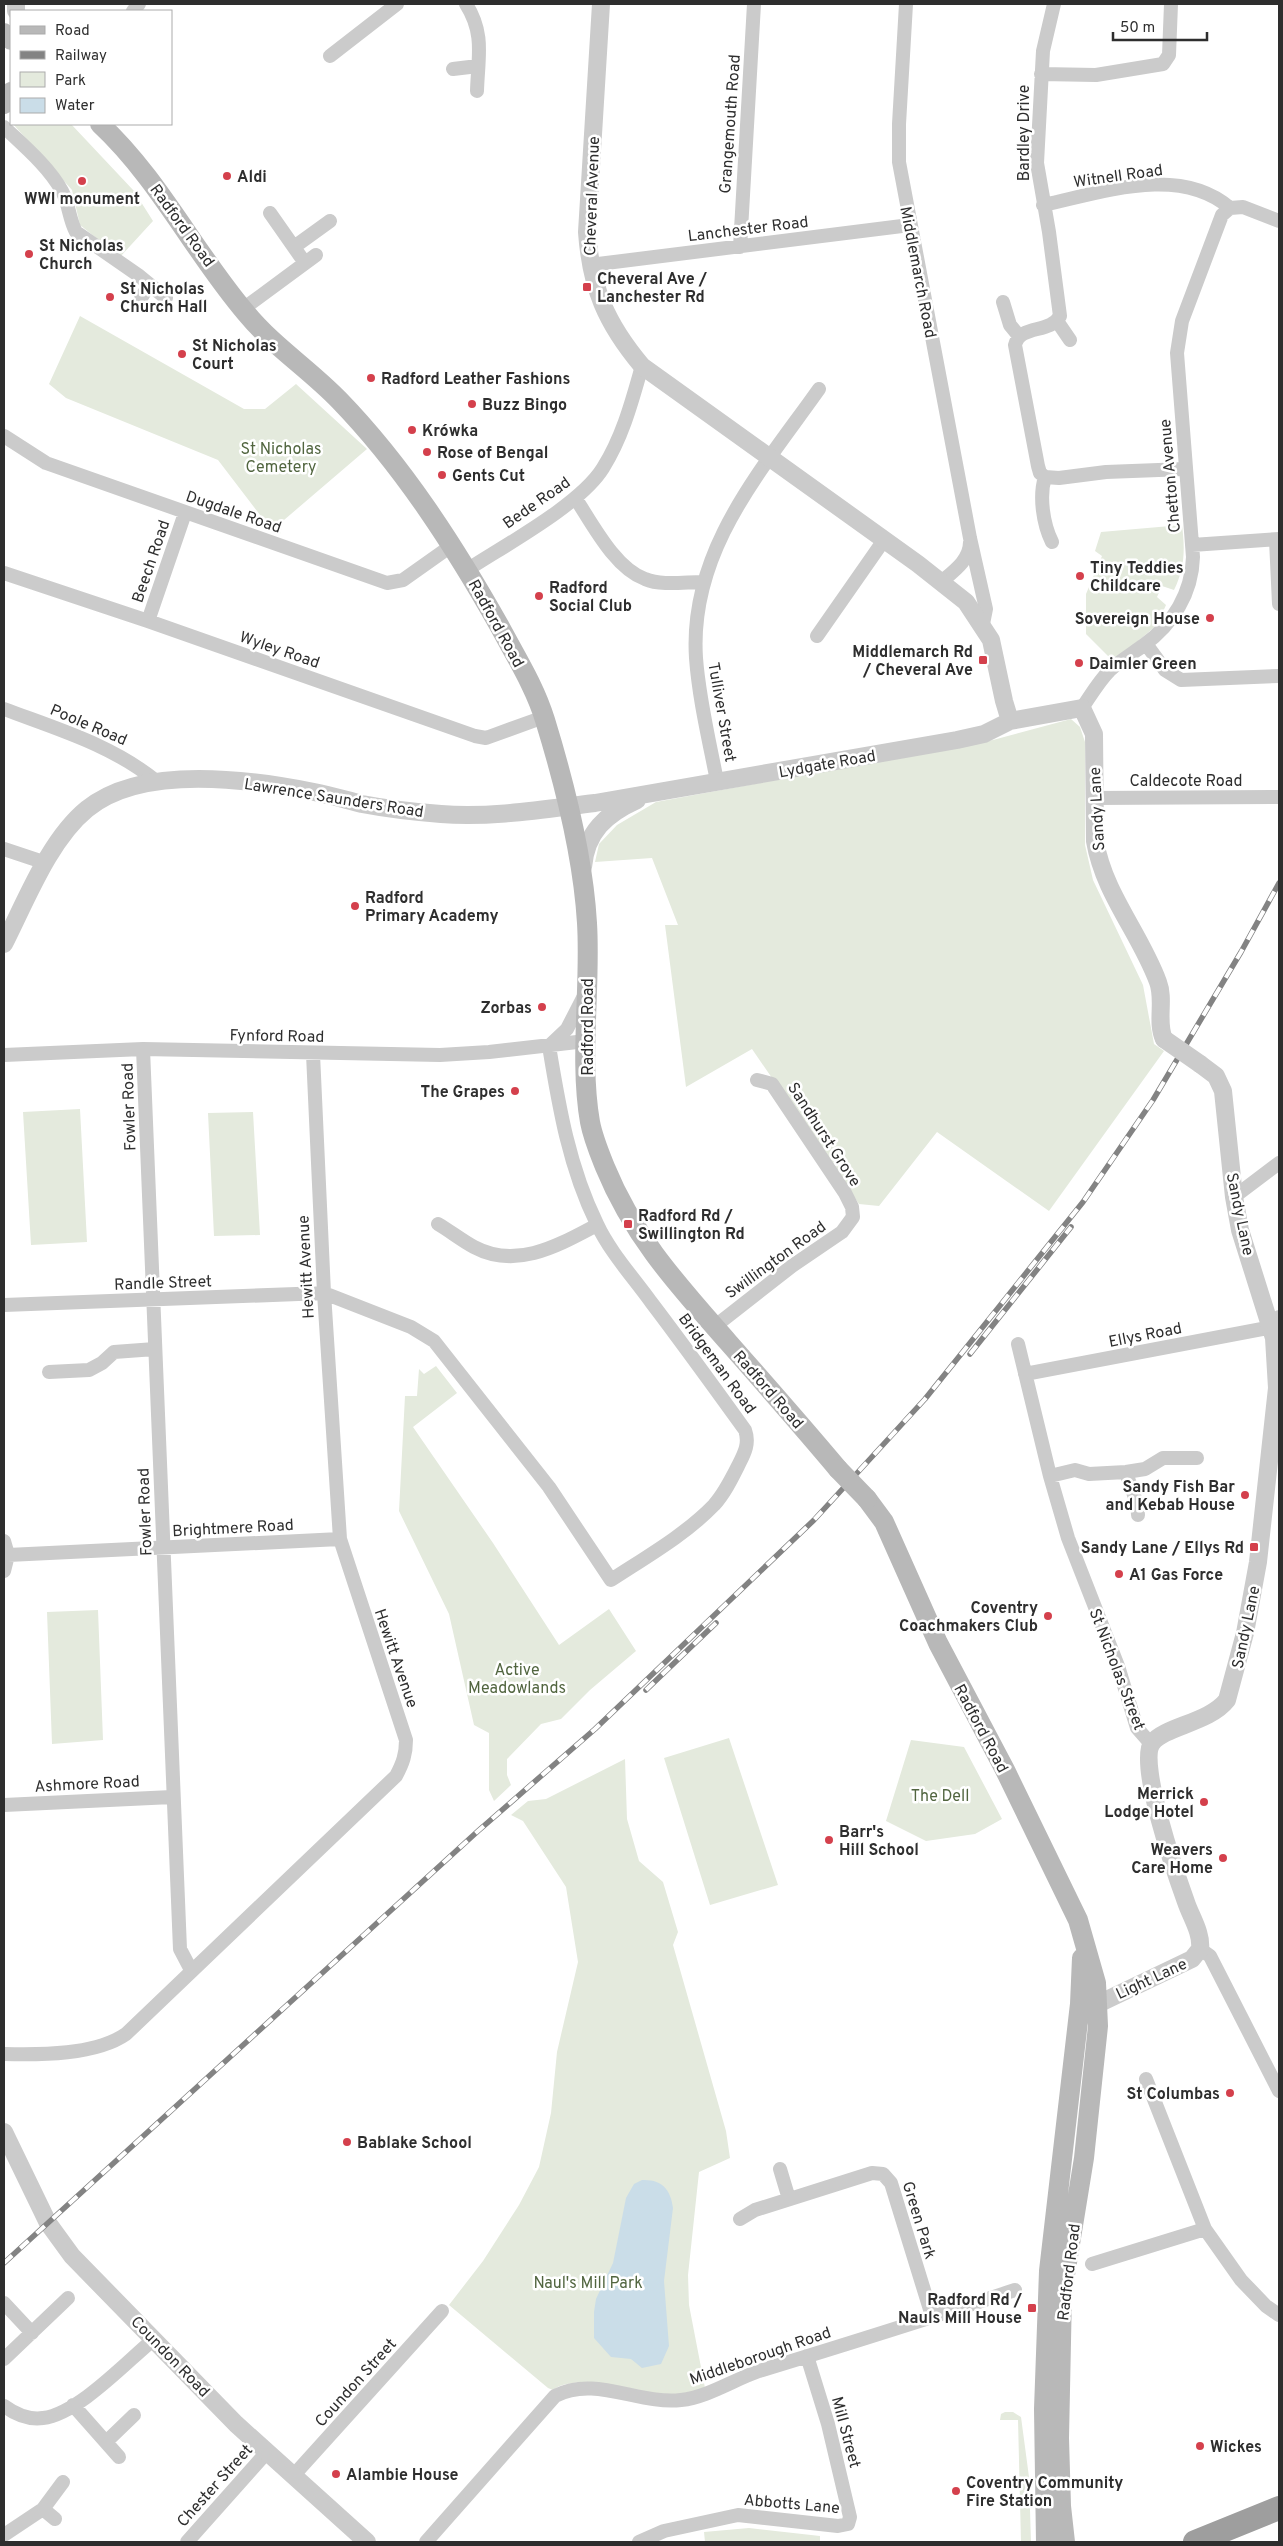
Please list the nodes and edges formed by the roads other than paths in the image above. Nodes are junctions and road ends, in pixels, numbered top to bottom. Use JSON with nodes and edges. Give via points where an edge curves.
{"nodes":[{"id":1,"x":396,"y":4,"type":"edge"},
{"id":2,"x":466,"y":4,"type":"edge"},
{"id":3,"x":601,"y":4,"type":"edge"},
{"id":4,"x":754,"y":4,"type":"edge"},
{"id":5,"x":906,"y":4,"type":"edge"},
{"id":6,"x":1054,"y":4,"type":"edge"},
{"id":7,"x":1171,"y":4,"type":"edge"},
{"id":8,"x":330,"y":56,"type":"dead end"},
{"id":9,"x":478,"y":66,"type":"junction"},
{"id":10,"x":453,"y":69,"type":"dead end"},
{"id":11,"x":1041,"y":74,"type":"junction"},
{"id":12,"x":477,"y":91,"type":"dead end"},
{"id":13,"x":101,"y":125,"type":"edge"},
{"id":14,"x":4,"y":127,"type":"edge"},
{"id":15,"x":1043,"y":205,"type":"junction"},
{"id":16,"x":1230,"y":208,"type":"junction"},
{"id":17,"x":270,"y":213,"type":"dead end"},
{"id":18,"x":330,"y":221,"type":"dead end"},
{"id":19,"x":1279,"y":221,"type":"edge"},
{"id":20,"x":910,"y":225,"type":"junction"},
{"id":21,"x":294,"y":247,"type":"junction"},
{"id":22,"x":740,"y":247,"type":"junction"},
{"id":23,"x":590,"y":265,"type":"junction"},
{"id":24,"x":149,"y":284,"type":"junction"},
{"id":25,"x":141,"y":298,"type":"dead end"},
{"id":26,"x":166,"y":298,"type":"dead end"},
{"id":27,"x":1003,"y":302,"type":"dead end"},
{"id":28,"x":243,"y":309,"type":"junction"},
{"id":29,"x":1057,"y":321,"type":"junction"},
{"id":30,"x":1019,"y":336,"type":"junction"},
{"id":31,"x":1070,"y":340,"type":"dead end"},
{"id":32,"x":642,"y":366,"type":"junction"},
{"id":33,"x":819,"y":389,"type":"dead end"},
{"id":34,"x":4,"y":436,"type":"edge"},
{"id":35,"x":770,"y":458,"type":"junction"},
{"id":36,"x":1185,"y":469,"type":"junction"},
{"id":37,"x":1045,"y":477,"type":"junction"},
{"id":38,"x":576,"y":499,"type":"junction"},
{"id":39,"x":185,"y":513,"type":"junction"},
{"id":40,"x":970,"y":538,"type":"junction"},
{"id":41,"x":884,"y":540,"type":"junction"},
{"id":42,"x":1278,"y":540,"type":"edge"},
{"id":43,"x":1052,"y":542,"type":"dead end"},
{"id":44,"x":1192,"y":545,"type":"junction"},
{"id":45,"x":451,"y":546,"type":"junction"},
{"id":46,"x":467,"y":570,"type":"junction"},
{"id":47,"x":4,"y":573,"type":"edge"},
{"id":48,"x":702,"y":582,"type":"junction"},
{"id":49,"x":941,"y":582,"type":"junction"},
{"id":50,"x":1279,"y":604,"type":"edge"},
{"id":51,"x":148,"y":621,"type":"junction"},
{"id":52,"x":983,"y":624,"type":"junction"},
{"id":53,"x":817,"y":636,"type":"dead end"},
{"id":54,"x":1146,"y":644,"type":"junction"},
{"id":55,"x":1279,"y":676,"type":"edge"},
{"id":56,"x":1082,"y":708,"type":"junction"},
{"id":57,"x":4,"y":709,"type":"edge"},
{"id":58,"x":544,"y":718,"type":"junction"},
{"id":59,"x":1010,"y":721,"type":"junction"},
{"id":60,"x":156,"y":781,"type":"junction"},
{"id":61,"x":717,"y":781,"type":"junction"},
{"id":62,"x":653,"y":792,"type":"junction"},
{"id":63,"x":1279,"y":797,"type":"edge"},
{"id":64,"x":1094,"y":798,"type":"junction"},
{"id":65,"x":567,"y":806,"type":"junction"},
{"id":66,"x":4,"y":849,"type":"edge"},
{"id":67,"x":46,"y":864,"type":"junction"},
{"id":68,"x":584,"y":887,"type":"junction"},
{"id":69,"x":4,"y":944,"type":"edge"},
{"id":70,"x":587,"y":988,"type":"junction"},
{"id":71,"x":586,"y":1040,"type":"junction"},
{"id":72,"x":549,"y":1046,"type":"junction"},
{"id":73,"x":143,"y":1049,"type":"junction"},
{"id":74,"x":313,"y":1054,"type":"junction"},
{"id":75,"x":4,"y":1055,"type":"edge"},
{"id":76,"x":757,"y":1080,"type":"dead end"},
{"id":77,"x":1279,"y":1163,"type":"edge"},
{"id":78,"x":1234,"y":1197,"type":"junction"},
{"id":79,"x":853,"y":1217,"type":"joint"},
{"id":80,"x":438,"y":1224,"type":"dead end"},
{"id":81,"x":597,"y":1225,"type":"junction"},
{"id":82,"x":324,"y":1294,"type":"junction"},
{"id":83,"x":153,"y":1300,"type":"junction"},
{"id":84,"x":4,"y":1305,"type":"edge"},
{"id":85,"x":1275,"y":1322,"type":"edge"},
{"id":86,"x":714,"y":1326,"type":"junction"},
{"id":87,"x":1018,"y":1344,"type":"dead end"},
{"id":88,"x":155,"y":1348,"type":"junction"},
{"id":89,"x":49,"y":1372,"type":"dead end"},
{"id":90,"x":1025,"y":1374,"type":"junction"},
{"id":91,"x":1197,"y":1458,"type":"dead end"},
{"id":92,"x":1126,"y":1472,"type":"junction"},
{"id":93,"x":1050,"y":1476,"type":"junction"},
{"id":94,"x":1138,"y":1515,"type":"dead end"},
{"id":95,"x":340,"y":1539,"type":"junction"},
{"id":96,"x":4,"y":1541,"type":"edge"},
{"id":97,"x":163,"y":1547,"type":"junction"},
{"id":98,"x":8,"y":1555,"type":"junction"},
{"id":99,"x":4,"y":1571,"type":"edge"},
{"id":100,"x":1151,"y":1744,"type":"junction"},
{"id":101,"x":172,"y":1797,"type":"junction"},
{"id":102,"x":4,"y":1805,"type":"edge"},
{"id":103,"x":1082,"y":1941,"type":"junction"},
{"id":104,"x":1200,"y":1949,"type":"junction"},
{"id":105,"x":192,"y":1970,"type":"junction"},
{"id":106,"x":1098,"y":2004,"type":"junction"},
{"id":107,"x":4,"y":2054,"type":"edge"},
{"id":108,"x":1146,"y":2079,"type":"dead end"},
{"id":109,"x":1279,"y":2091,"type":"edge"},
{"id":110,"x":1066,"y":2121,"type":"junction"},
{"id":111,"x":7,"y":2137,"type":"edge"},
{"id":112,"x":780,"y":2169,"type":"dead end"},
{"id":113,"x":789,"y":2200,"type":"junction"},
{"id":114,"x":740,"y":2219,"type":"dead end"},
{"id":115,"x":1204,"y":2229,"type":"junction"},
{"id":116,"x":1092,"y":2264,"type":"dead end"},
{"id":117,"x":1015,"y":2290,"type":"dead end"},
{"id":118,"x":68,"y":2298,"type":"dead end"},
{"id":119,"x":4,"y":2303,"type":"edge"},
{"id":120,"x":442,"y":2311,"type":"dead end"},
{"id":121,"x":1279,"y":2315,"type":"edge"},
{"id":122,"x":932,"y":2316,"type":"junction"},
{"id":123,"x":32,"y":2332,"type":"junction"},
{"id":124,"x":153,"y":2340,"type":"junction"},
{"id":125,"x":807,"y":2356,"type":"junction"},
{"id":126,"x":4,"y":2359,"type":"edge"},
{"id":127,"x":73,"y":2405,"type":"junction"},
{"id":128,"x":4,"y":2406,"type":"edge"},
{"id":129,"x":134,"y":2415,"type":"dead end"},
{"id":130,"x":106,"y":2442,"type":"junction"},
{"id":131,"x":267,"y":2452,"type":"junction"},
{"id":132,"x":119,"y":2457,"type":"dead end"},
{"id":133,"x":293,"y":2476,"type":"junction"},
{"id":134,"x":63,"y":2482,"type":"dead end"},
{"id":135,"x":1279,"y":2508,"type":"edge"},
{"id":136,"x":43,"y":2509,"type":"junction"},
{"id":137,"x":850,"y":2517,"type":"joint"},
{"id":138,"x":55,"y":2519,"type":"dead end"},
{"id":139,"x":1279,"y":2521,"type":"edge"},
{"id":140,"x":4,"y":2535,"type":"edge"},
{"id":141,"x":1232,"y":2541,"type":"edge"},
{"id":142,"x":187,"y":2542,"type":"edge"},
{"id":143,"x":365,"y":2542,"type":"edge"},
{"id":144,"x":426,"y":2542,"type":"edge"},
{"id":145,"x":639,"y":2542,"type":"edge"},
{"id":146,"x":1046,"y":2542,"type":"edge"},
{"id":147,"x":1065,"y":2542,"type":"edge"},
{"id":148,"x":1195,"y":2542,"type":"edge"}],
"edges":[{"from":1,"to":8,"type":"street"},
{"from":2,"to":9,"type":"street","via":[[478,27]]},
{"from":3,"to":23,"type":"street","name":"Cheveral Avenue","via":[[587,232]]},
{"from":4,"to":22,"type":"street","name":"Grangemouth Road"},
{"from":5,"to":20,"type":"street","name":"Middlemarch Road","via":[[898,124],[899,162]]},
{"from":6,"to":11,"type":"street","name":"Bardley Drive"},
{"from":7,"to":11,"type":"street","via":[[1169,55],[1163,64],[1096,75]]},
{"from":9,"to":10,"type":"street"},
{"from":9,"to":12,"type":"street"},
{"from":11,"to":15,"type":"street","name":"Bardley Drive","via":[[1037,163]]},
{"from":13,"to":28,"type":"main road","name":"Radford Road","via":[[131,155],[164,197]]},
{"from":14,"to":24,"type":"street","via":[[56,183],[66,199],[76,232]]},
{"from":15,"to":16,"type":"street","name":"Witnell Road","via":[[1101,192],[1166,185],[1193,188],[1216,197]]},
{"from":15,"to":29,"type":"street","name":"Bardley Drive","via":[[1060,306]]},
{"from":16,"to":19,"type":"street","name":"Witnell Road","via":[[1243,207]]},
{"from":16,"to":36,"type":"street","name":"Chetton Avenue","via":[[1222,216],[1180,330],[1177,353]]},
{"from":17,"to":21,"type":"street"},
{"from":18,"to":21,"type":"street"},
{"from":20,"to":22,"type":"street","name":"Lanchester Road"},
{"from":20,"to":40,"type":"street","name":"Middlemarch Road"},
{"from":21,"to":28,"type":"street","via":[[310,259]]},
{"from":22,"to":23,"type":"street","name":"Lanchester Road"},
{"from":23,"to":32,"type":"street","name":"Cheveral Avenue","via":[[596,291],[607,316]]},
{"from":24,"to":25,"type":"street"},
{"from":24,"to":26,"type":"street"},
{"from":27,"to":30,"type":"street","via":[[1007,318]]},
{"from":28,"to":45,"type":"main road","name":"Radford Road","via":[[260,330],[360,422]]},
{"from":29,"to":30,"type":"street","via":[[1050,327]]},
{"from":29,"to":31,"type":"street"},
{"from":30,"to":37,"type":"street","via":[[1015,345],[1038,466],[1040,474]]},
{"from":32,"to":35,"type":"street","name":"Cheveral Avenue"},
{"from":32,"to":38,"type":"street","name":"Bede Road","via":[[623,430],[602,470]]},
{"from":33,"to":35,"type":"street"},
{"from":34,"to":39,"type":"street","name":"Dugdale Road","via":[[46,463]]},
{"from":35,"to":41,"type":"street","name":"Cheveral Avenue"},
{"from":35,"to":48,"type":"street","name":"Tulliver Street","via":[[734,509]]},
{"from":36,"to":37,"type":"street"},
{"from":36,"to":44,"type":"street","name":"Chetton Avenue"},
{"from":37,"to":43,"type":"street","via":[[1042,496],[1047,532]]},
{"from":38,"to":46,"type":"street","name":"Bede Road"},
{"from":38,"to":48,"type":"street","via":[[607,547],[633,573],[646,580]]},
{"from":39,"to":45,"type":"street","name":"Dugdale Road","via":[[387,583],[403,580]]},
{"from":39,"to":51,"type":"street","name":"Beech Road"},
{"from":40,"to":49,"type":"street","name":"Middlemarch Road","via":[[970,550],[965,559]]},
{"from":40,"to":52,"type":"street","name":"Middlemarch Road","via":[[986,610]]},
{"from":41,"to":49,"type":"street","name":"Cheveral Avenue"},
{"from":41,"to":53,"type":"street"},
{"from":42,"to":44,"type":"street"},
{"from":42,"to":50,"type":"street"},
{"from":44,"to":54,"type":"street","name":"Chetton Avenue","via":[[1192,569],[1187,591],[1165,628]]},
{"from":45,"to":46,"type":"main road","name":"Radford Road"},
{"from":46,"to":58,"type":"main road","name":"Radford Road","via":[[516,655]]},
{"from":47,"to":51,"type":"street","name":"Wyley Road"},
{"from":48,"to":61,"type":"street","name":"Tulliver Street","via":[[696,656],[699,689]]},
{"from":49,"to":52,"type":"street","name":"Cheveral Avenue","via":[[966,602]]},
{"from":51,"to":58,"type":"street","name":"Wyley Road","via":[[475,736],[486,738]]},
{"from":52,"to":59,"type":"street","name":"Middlemarch Road","via":[[991,640]]},
{"from":54,"to":55,"type":"street","via":[[1165,670],[1181,680]]},
{"from":54,"to":56,"type":"street","name":"Chetton Avenue","via":[[1110,670]]},
{"from":56,"to":59,"type":"street","name":"Lydgate Road"},
{"from":56,"to":64,"type":"street","name":"Sandy Lane","via":[[1094,734]]},
{"from":57,"to":60,"type":"street","name":"Poole Road","via":[[122,756]]},
{"from":58,"to":65,"type":"main road","name":"Radford Road"},
{"from":59,"to":61,"type":"street","name":"Lydgate Road","via":[[984,734],[957,740]]},
{"from":60,"to":65,"type":"street","name":"Lawrence Saunders Road","via":[[238,781],[316,792],[384,808],[441,814],[468,815]]},
{"from":60,"to":67,"type":"street","name":"Lawrence Saunders Road","via":[[129,787],[87,809],[66,829]]},
{"from":61,"to":62,"type":"street","name":"Lydgate Road"},
{"from":62,"to":65,"type":"street","name":"Lydgate Road"},
{"from":62,"to":68,"type":"street","via":[[618,810],[594,831],[584,859]]},
{"from":63,"to":64,"type":"street","name":"Caldecote Road"},
{"from":64,"to":78,"type":"street","name":"Sandy Lane","bridge":true,"via":[[1098,856],[1112,895],[1158,983],[1164,1039],[1216,1076],[1223,1091]]},
{"from":65,"to":68,"type":"main road","name":"Radford Road"},
{"from":66,"to":67,"type":"street"},
{"from":67,"to":69,"type":"street","name":"Lawrence Saunders Road"},
{"from":68,"to":70,"type":"main road","name":"Radford Road"},
{"from":70,"to":71,"type":"main road","name":"Radford Road"},
{"from":70,"to":72,"type":"street","via":[[567,1029]]},
{"from":71,"to":72,"type":"street","name":"Fynford Road"},
{"from":71,"to":86,"type":"main road","name":"Radford Road","via":[[590,1121],[610,1180],[655,1257]]},
{"from":72,"to":74,"type":"street","name":"Fynford Road","via":[[440,1054]]},
{"from":72,"to":81,"type":"street","name":"Bridgeman Road","via":[[573,1167]]},
{"from":73,"to":74,"type":"street","name":"Fynford Road"},
{"from":73,"to":75,"type":"street","name":"Fynford Road"},
{"from":73,"to":83,"type":"street","name":"Fowler Road"},
{"from":74,"to":82,"type":"street","name":"Hewitt Avenue"},
{"from":76,"to":79,"type":"street","name":"Sandhurst Grove","via":[[772,1084],[845,1193]]},
{"from":77,"to":78,"type":"street"},
{"from":78,"to":85,"type":"street","name":"Sandy Lane","via":[[1240,1230]]},
{"from":79,"to":86,"type":"street","name":"Swillington Road","via":[[842,1232]]},
{"from":80,"to":81,"type":"street","via":[[489,1253],[522,1256],[560,1245]]},
{"from":81,"to":82,"type":"street","name":"Bridgeman Road","via":[[748,1437],[745,1453],[714,1505],[656,1551],[611,1580],[548,1487],[434,1341],[411,1326]]},
{"from":82,"to":83,"type":"street","name":"Randle Street"},
{"from":82,"to":95,"type":"street","name":"Hewitt Avenue"},
{"from":83,"to":84,"type":"street","name":"Randle Street"},
{"from":83,"to":88,"type":"street","name":"Fowler Road"},
{"from":85,"to":90,"type":"street","name":"Ellys Road"},
{"from":85,"to":100,"type":"street","name":"Sandy Lane","via":[[1277,1388],[1264,1526],[1233,1684],[1220,1708]]},
{"from":86,"to":103,"type":"main road","name":"Radford Road","bridge":true,"via":[[884,1522],[938,1643],[1078,1920]]},
{"from":87,"to":90,"type":"street","name":"St Nicholas Street"},
{"from":88,"to":89,"type":"street","via":[[114,1352],[89,1370]]},
{"from":88,"to":97,"type":"street","name":"Fowler Road"},
{"from":90,"to":93,"type":"street","name":"St Nicholas Street"},
{"from":91,"to":92,"type":"street","via":[[1163,1458],[1145,1469]]},
{"from":92,"to":93,"type":"street","via":[[1089,1474],[1075,1470]]},
{"from":92,"to":94,"type":"street","via":[[1138,1500]]},
{"from":93,"to":100,"type":"street","name":"St Nicholas Street","via":[[1068,1538],[1118,1666],[1137,1728]]},
{"from":95,"to":97,"type":"street","name":"Brightmere Road"},
{"from":95,"to":105,"type":"street","name":"Hewitt Avenue","via":[[406,1740],[406,1754],[396,1776]]},
{"from":96,"to":98,"type":"street"},
{"from":97,"to":98,"type":"street","name":"Brightmere Road"},
{"from":97,"to":101,"type":"street","name":"Fowler Road"},
{"from":98,"to":99,"type":"street"},
{"from":100,"to":104,"type":"street","name":"St Nicholas Street","via":[[1148,1758],[1157,1806],[1200,1937]]},
{"from":101,"to":102,"type":"street","name":"Ashmore Road"},
{"from":101,"to":105,"type":"street","name":"Fowler Road","via":[[180,1949]]},
{"from":103,"to":106,"type":"main road","name":"Radford Road","via":[[1096,1983]]},
{"from":103,"to":110,"type":"main road","name":"Radford Road","via":[[1080,2004]]},
{"from":104,"to":106,"type":"street","name":"Light Lane","via":[[1192,1959]]},
{"from":104,"to":109,"type":"street","via":[[1210,1956]]},
{"from":105,"to":107,"type":"street","name":"Hewitt Avenue","via":[[115,2042],[81,2050]]},
{"from":106,"to":110,"type":"main road","name":"Radford Road","via":[[1092,2007],[1087,2018],[1078,2087]]},
{"from":106,"to":147,"type":"main road","name":"Radford Road","via":[[1084,2158],[1062,2293],[1060,2438]]},
{"from":108,"to":115,"type":"street"},
{"from":110,"to":146,"type":"main road","name":"Radford Road","via":[[1049,2271],[1044,2409]]},
{"from":111,"to":124,"type":"street","name":"Coundon Road","via":[[38,2203],[63,2246]]},
{"from":112,"to":113,"type":"street"},
{"from":113,"to":114,"type":"street","name":"Green Park","via":[[755,2210]]},
{"from":113,"to":122,"type":"street","name":"Green Park","via":[[872,2173],[886,2176],[891,2183]]},
{"from":115,"to":116,"type":"street"},
{"from":115,"to":121,"type":"street","via":[[1241,2280]]},
{"from":117,"to":122,"type":"street","name":"Middleborough Road"},
{"from":118,"to":123,"type":"street"},
{"from":119,"to":123,"type":"street"},
{"from":120,"to":133,"type":"street","name":"Coundon Street"},
{"from":122,"to":125,"type":"street","name":"Middleborough Road"},
{"from":123,"to":126,"type":"street"},
{"from":124,"to":127,"type":"street"},
{"from":124,"to":131,"type":"street","name":"Coundon Road"},
{"from":125,"to":137,"type":"street","name":"Mill Street","via":[[828,2424]]},
{"from":125,"to":144,"type":"street","name":"Middleborough Road","via":[[745,2376],[706,2394],[681,2400],[657,2401],[592,2388],[566,2390],[555,2396]]},
{"from":127,"to":128,"type":"street","via":[[59,2414],[43,2418],[23,2416]]},
{"from":127,"to":130,"type":"street"},
{"from":129,"to":130,"type":"street"},
{"from":130,"to":132,"type":"street"},
{"from":131,"to":133,"type":"street","name":"Coundon Road"},
{"from":131,"to":142,"type":"street","name":"Chester Street"},
{"from":133,"to":143,"type":"street","name":"Coundon Road"},
{"from":134,"to":136,"type":"street"},
{"from":135,"to":148,"type":"highway"},
{"from":136,"to":138,"type":"street"},
{"from":136,"to":140,"type":"street"},
{"from":137,"to":145,"type":"street","name":"Abbotts Lane","via":[[846,2526],[738,2515],[664,2531]]},
{"from":139,"to":141,"type":"highway"}]}
